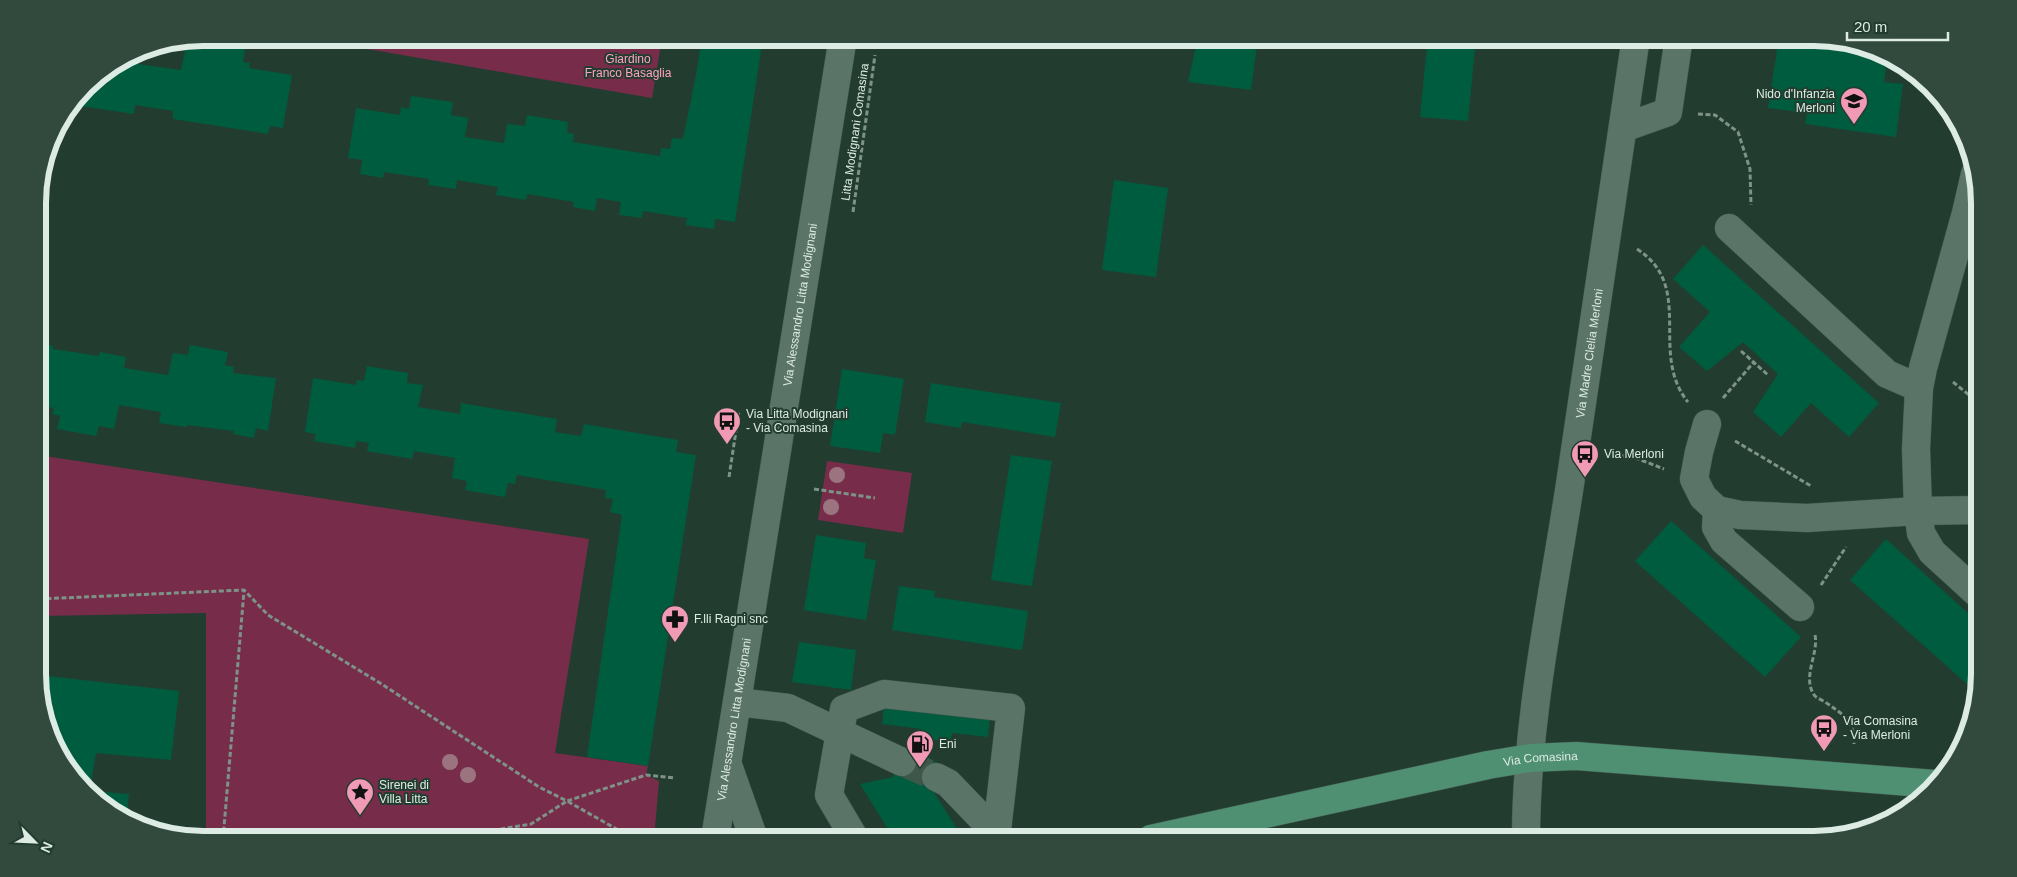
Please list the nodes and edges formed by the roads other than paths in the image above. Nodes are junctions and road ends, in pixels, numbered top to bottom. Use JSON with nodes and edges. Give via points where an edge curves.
{"nodes":[{"id":1,"x":1635,"y":46,"type":"edge"},
{"id":2,"x":1678,"y":46,"type":"edge"},
{"id":3,"x":842,"y":47,"type":"edge"},
{"id":4,"x":1622,"y":128,"type":"junction"},
{"id":5,"x":1970,"y":193,"type":"edge"},
{"id":6,"x":1736,"y":234,"type":"road end"},
{"id":7,"x":1919,"y":388,"type":"junction"},
{"id":8,"x":1707,"y":424,"type":"road end"},
{"id":9,"x":1971,"y":507,"type":"edge"},
{"id":10,"x":1717,"y":510,"type":"junction"},
{"id":11,"x":1918,"y":511,"type":"junction"},
{"id":12,"x":1971,"y":588,"type":"edge"},
{"id":13,"x":1800,"y":607,"type":"road end"},
{"id":14,"x":737,"y":702,"type":"junction"},
{"id":15,"x":840,"y":732,"type":"junction"},
{"id":16,"x":1530,"y":758,"type":"junction"},
{"id":17,"x":902,"y":762,"type":"tunnel mouth"},
{"id":18,"x":728,"y":765,"type":"junction"},
{"id":19,"x":936,"y":777,"type":"tunnel mouth"},
{"id":20,"x":1926,"y":783,"type":"edge"},
{"id":21,"x":1190,"y":830,"type":"edge"},
{"id":22,"x":1526,"y":830,"type":"edge"},
{"id":23,"x":716,"y":831,"type":"edge"},
{"id":24,"x":751,"y":831,"type":"edge"},
{"id":25,"x":850,"y":831,"type":"edge"},
{"id":26,"x":991,"y":831,"type":"edge"},
{"id":27,"x":997,"y":831,"type":"edge"}],
"edges":[{"from":1,"to":4,"type":"street","name":"Via Madre Clelia Merloni"},
{"from":2,"to":4,"type":"street","via":[[1668,112]]},
{"from":3,"to":14,"type":"street","name":"Via Alessandro Litta Modignani"},
{"from":4,"to":16,"type":"street","name":"Via Madre Clelia Merloni","via":[[1534,713]]},
{"from":5,"to":7,"type":"street"},
{"from":6,"to":7,"type":"street","via":[[1887,374]]},
{"from":7,"to":11,"type":"street","via":[[1916,449]]},
{"from":8,"to":10,"type":"street","via":[[1694,479],[1704,497]]},
{"from":9,"to":11,"type":"street"},
{"from":10,"to":11,"type":"street","via":[[1740,516],[1807,518]]},
{"from":10,"to":13,"type":"street","via":[[1716,527],[1724,541]]},
{"from":11,"to":12,"type":"street","via":[[1921,533],[1932,552]]},
{"from":14,"to":15,"type":"street","via":[[788,708]]},
{"from":14,"to":18,"type":"street","name":"Via Alessandro Litta Modignani"},
{"from":15,"to":17,"type":"street"},
{"from":15,"to":25,"type":"street","via":[[829,795]]},
{"from":15,"to":27,"type":"street","via":[[844,709],[884,694],[1011,708]]},
{"from":16,"to":20,"type":"main road","name":"Via Comasina","via":[[1576,756]]},
{"from":16,"to":21,"type":"main road","name":"Via Comasina"},
{"from":16,"to":22,"type":"street","name":"Via Madre Clelia Merloni"},
{"from":18,"to":23,"type":"street","name":"Via Alessandro Litta Modignani"},
{"from":18,"to":24,"type":"street"},
{"from":19,"to":26,"type":"street","via":[[948,783]]}]}
